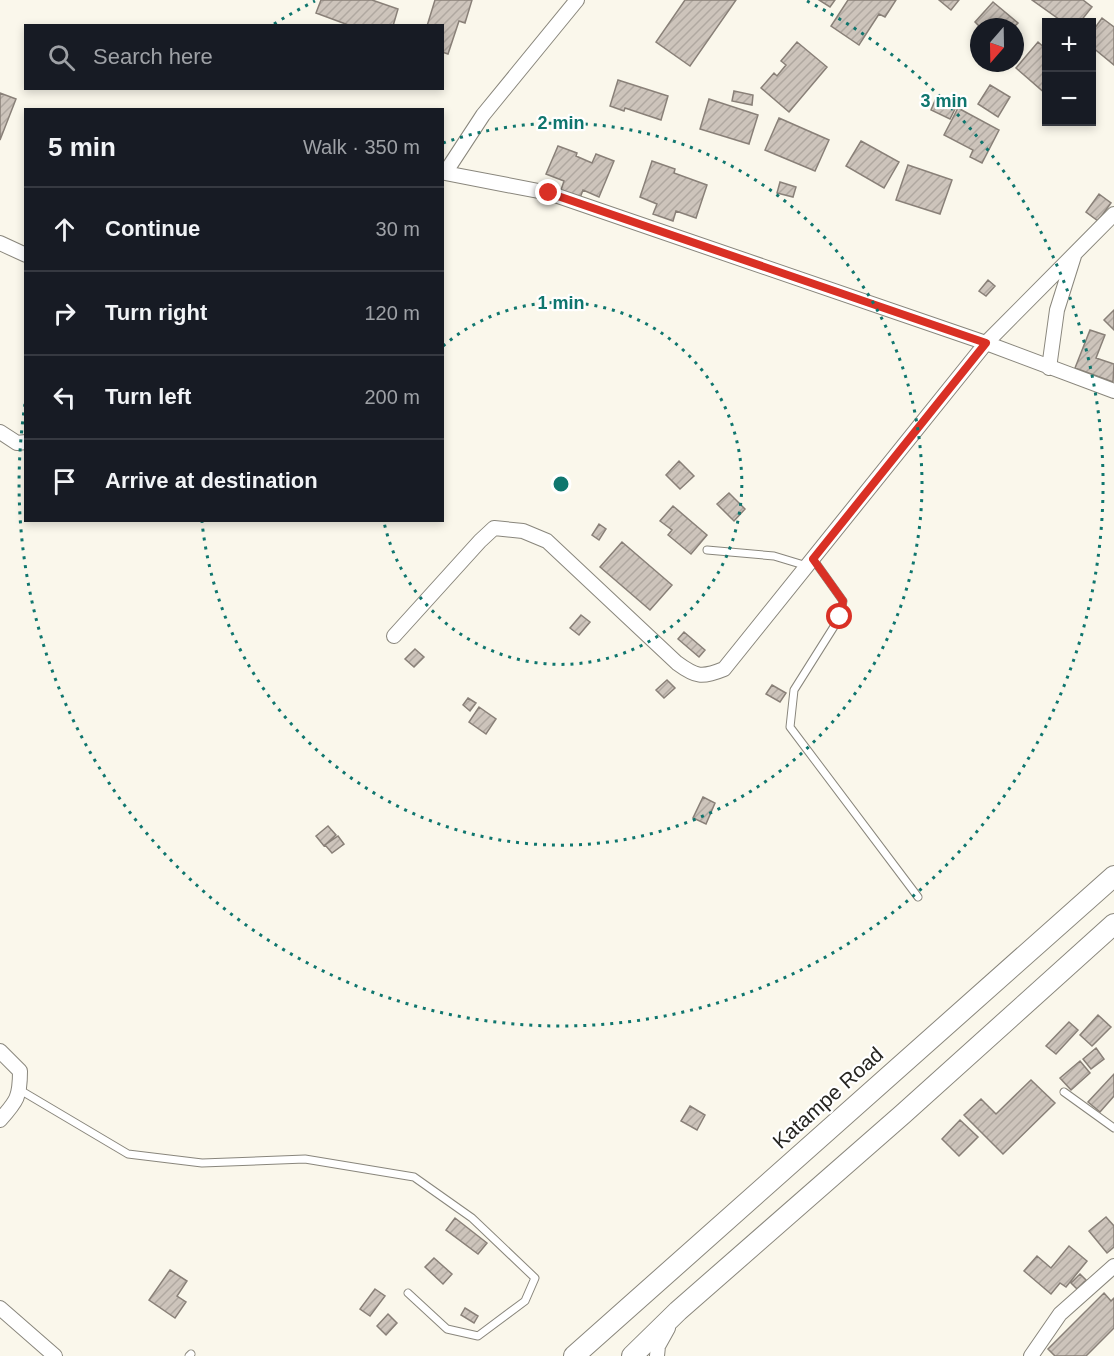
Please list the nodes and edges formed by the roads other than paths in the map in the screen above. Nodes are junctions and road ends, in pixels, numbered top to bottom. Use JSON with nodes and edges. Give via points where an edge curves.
{"nodes":[{"id":1,"x":577,"y":0,"type":"edge"},
{"id":2,"x":444,"y":173,"type":"edge"},
{"id":3,"x":1114,"y":214,"type":"edge"},
{"id":4,"x":0,"y":243,"type":"edge"},
{"id":5,"x":1075,"y":253,"type":"junction"},
{"id":6,"x":24,"y":254,"type":"edge"},
{"id":7,"x":986,"y":343,"type":"junction"},
{"id":8,"x":1049,"y":368,"type":"junction"},
{"id":9,"x":1114,"y":391,"type":"edge"},
{"id":10,"x":0,"y":432,"type":"edge"},
{"id":11,"x":24,"y":442,"type":"edge"},
{"id":12,"x":707,"y":550,"type":"dead end"},
{"id":13,"x":810,"y":562,"type":"junction"},
{"id":14,"x":394,"y":636,"type":"dead end"},
{"id":15,"x":1114,"y":876,"type":"edge"},
{"id":16,"x":918,"y":897,"type":"dead end"},
{"id":17,"x":1114,"y":924,"type":"edge"},
{"id":18,"x":0,"y":1051,"type":"edge"},
{"id":19,"x":20,"y":1090,"type":"junction"},
{"id":20,"x":1064,"y":1092,"type":"dead end"},
{"id":21,"x":0,"y":1120,"type":"edge"},
{"id":22,"x":1114,"y":1128,"type":"edge"},
{"id":23,"x":1114,"y":1266,"type":"edge"},
{"id":24,"x":408,"y":1293,"type":"dead end"},
{"id":25,"x":0,"y":1308,"type":"edge"},
{"id":26,"x":678,"y":1311,"type":"junction"},
{"id":27,"x":55,"y":1356,"type":"edge"},
{"id":28,"x":574,"y":1356,"type":"edge"},
{"id":29,"x":632,"y":1356,"type":"edge"},
{"id":30,"x":657,"y":1356,"type":"edge"},
{"id":31,"x":1031,"y":1356,"type":"edge"}],
"edges":[{"from":1,"to":2,"type":"street","via":[[483,115]]},
{"from":2,"to":7,"type":"street","via":[[549,193]]},
{"from":3,"to":5,"type":"street"},
{"from":4,"to":6,"type":"street"},
{"from":5,"to":7,"type":"street"},
{"from":5,"to":8,"type":"street","via":[[1057,310]]},
{"from":7,"to":8,"type":"street"},
{"from":7,"to":13,"type":"street"},
{"from":8,"to":9,"type":"street"},
{"from":10,"to":11,"type":"street","via":[[17,443]]},
{"from":12,"to":13,"type":"lane"},
{"from":13,"to":14,"type":"street","via":[[724,669],[708,676],[693,675],[677,663],[547,541],[523,531],[494,528]]},
{"from":13,"to":16,"type":"lane","via":[[843,601],[840,617],[794,690],[790,727]]},
{"from":15,"to":28,"type":"main road","name":"Katampe Road"},
{"from":17,"to":26,"type":"main road"},
{"from":18,"to":19,"type":"street","via":[[20,1071]]},
{"from":19,"to":21,"type":"street"},
{"from":19,"to":24,"type":"lane","via":[[128,1154],[202,1163],[305,1159],[414,1177],[472,1218],[535,1278],[525,1301],[478,1336],[447,1329]]},
{"from":20,"to":22,"type":"lane"},
{"from":23,"to":31,"type":"street","via":[[1060,1314]]},
{"from":25,"to":27,"type":"street"},
{"from":26,"to":29,"type":"main road"},
{"from":26,"to":30,"type":"street","via":[[658,1346]]}]}
